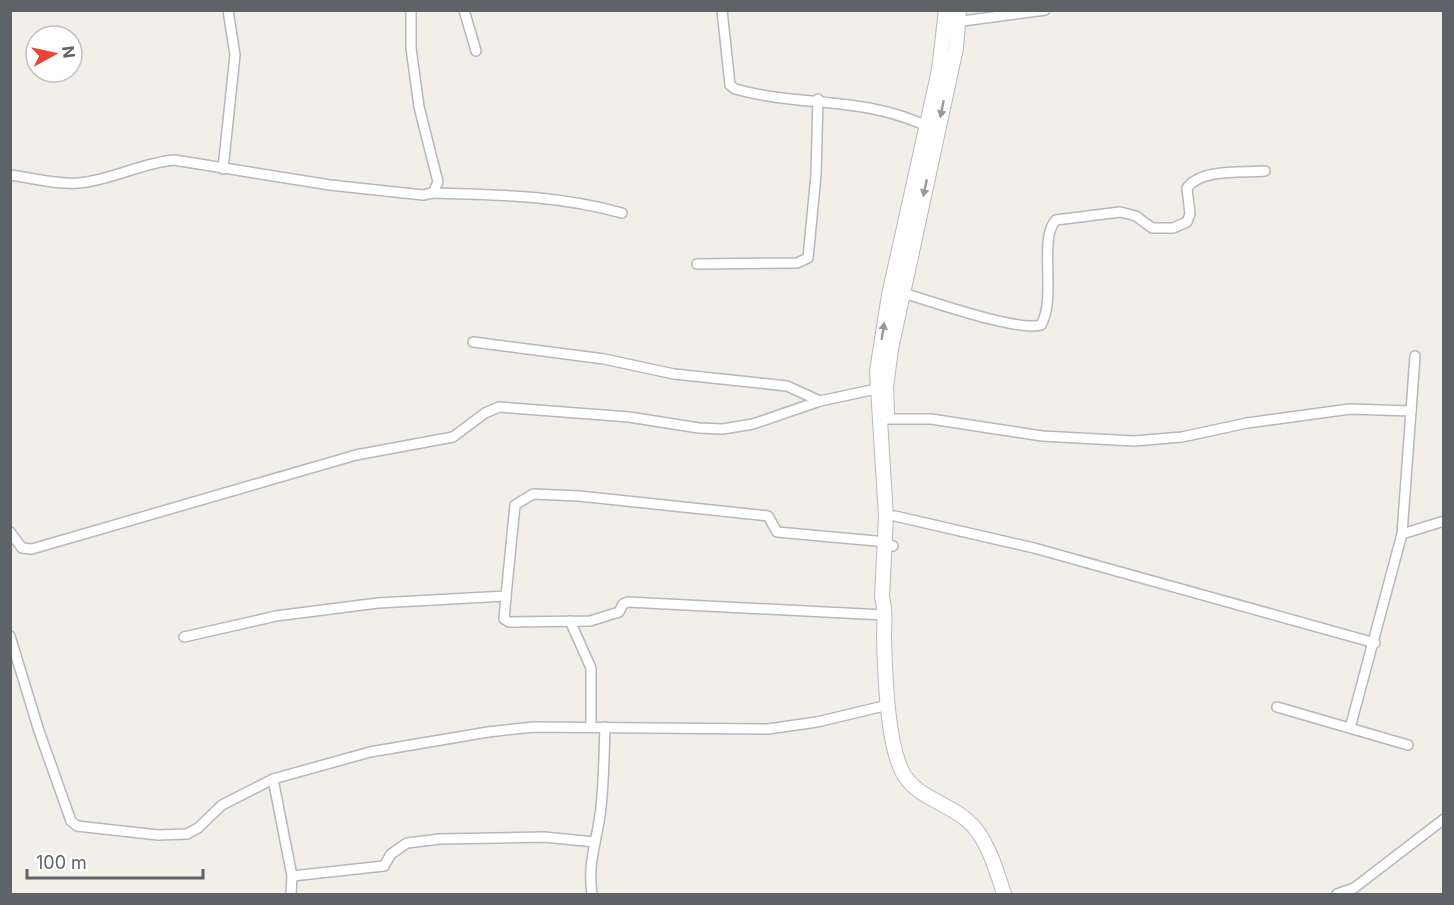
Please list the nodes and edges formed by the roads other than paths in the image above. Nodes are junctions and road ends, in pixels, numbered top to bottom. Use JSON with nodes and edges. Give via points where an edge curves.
{"nodes":[{"id":1,"x":228,"y":10,"type":"edge"},
{"id":2,"x":411,"y":10,"type":"edge"},
{"id":3,"x":464,"y":10,"type":"edge"},
{"id":4,"x":722,"y":10,"type":"edge"},
{"id":5,"x":1045,"y":10,"type":"edge"},
{"id":6,"x":952,"y":16,"type":"edge"},
{"id":7,"x":476,"y":51,"type":"dead end"},
{"id":8,"x":818,"y":99,"type":"junction"},
{"id":9,"x":931,"y":128,"type":"junction"},
{"id":10,"x":223,"y":169,"type":"junction"},
{"id":11,"x":1265,"y":171,"type":"dead end"},
{"id":12,"x":10,"y":175,"type":"edge"},
{"id":13,"x":434,"y":193,"type":"junction"},
{"id":14,"x":622,"y":213,"type":"dead end"},
{"id":15,"x":697,"y":264,"type":"dead end"},
{"id":16,"x":903,"y":293,"type":"junction"},
{"id":17,"x":473,"y":342,"type":"dead end"},
{"id":18,"x":1415,"y":356,"type":"dead end"},
{"id":19,"x":881,"y":388,"type":"junction"},
{"id":20,"x":820,"y":401,"type":"junction"},
{"id":21,"x":1412,"y":411,"type":"junction"},
{"id":22,"x":883,"y":418,"type":"junction"},
{"id":23,"x":895,"y":516,"type":"junction"},
{"id":24,"x":1443,"y":521,"type":"edge"},
{"id":25,"x":10,"y":532,"type":"edge"},
{"id":26,"x":1402,"y":534,"type":"junction"},
{"id":27,"x":889,"y":545,"type":"junction"},
{"id":28,"x":506,"y":596,"type":"junction"},
{"id":29,"x":885,"y":611,"type":"junction"},
{"id":30,"x":570,"y":621,"type":"junction"},
{"id":31,"x":10,"y":636,"type":"edge"},
{"id":32,"x":184,"y":637,"type":"dead end"},
{"id":33,"x":1375,"y":643,"type":"junction"},
{"id":34,"x":888,"y":705,"type":"junction"},
{"id":35,"x":1277,"y":708,"type":"dead end"},
{"id":36,"x":591,"y":727,"type":"junction"},
{"id":37,"x":605,"y":727,"type":"junction"},
{"id":38,"x":1350,"y":729,"type":"junction"},
{"id":39,"x":1408,"y":745,"type":"dead end"},
{"id":40,"x":273,"y":779,"type":"junction"},
{"id":41,"x":1443,"y":819,"type":"edge"},
{"id":42,"x":595,"y":842,"type":"junction"},
{"id":43,"x":292,"y":876,"type":"junction"},
{"id":44,"x":291,"y":894,"type":"edge"},
{"id":45,"x":592,"y":894,"type":"edge"},
{"id":46,"x":1004,"y":894,"type":"edge"},
{"id":47,"x":1337,"y":894,"type":"edge"}],
"edges":[{"from":1,"to":10,"type":"street","via":[[235,55]]},
{"from":2,"to":13,"type":"street","via":[[411,48],[419,107],[438,182]]},
{"from":3,"to":7,"type":"street"},
{"from":4,"to":8,"type":"street","via":[[730,85],[784,99]]},
{"from":5,"to":6,"type":"street"},
{"from":6,"to":9,"type":"street"},
{"from":8,"to":9,"type":"street","via":[[883,109]]},
{"from":8,"to":15,"type":"street","via":[[808,258],[797,263]]},
{"from":9,"to":16,"type":"street","one_way":true},
{"from":19,"to":9,"type":"street","one_way":true,"via":[[889,295]]},
{"from":10,"to":12,"type":"street","via":[[174,160],[151,162],[79,183]]},
{"from":10,"to":13,"type":"street","via":[[330,185]]},
{"from":11,"to":16,"type":"street","via":[[1209,176],[1191,182],[1187,188],[1187,222],[1173,228],[1152,228],[1136,216],[1120,212],[1056,220],[1049,232],[1048,300],[1041,325],[1031,328],[1008,323]]},
{"from":13,"to":14,"type":"street","via":[[548,197]]},
{"from":16,"to":19,"type":"street"},
{"from":17,"to":20,"type":"street","via":[[604,359],[674,374],[787,386]]},
{"from":18,"to":21,"type":"street"},
{"from":19,"to":20,"type":"street"},
{"from":19,"to":22,"type":"street"},
{"from":20,"to":25,"type":"street","via":[[753,424],[723,429],[499,407],[453,437],[356,455],[32,549],[22,548]]},
{"from":21,"to":22,"type":"street","via":[[1350,409],[1247,423],[1182,437],[1134,441],[1042,436],[931,419]]},
{"from":21,"to":26,"type":"street"},
{"from":22,"to":23,"type":"street"},
{"from":22,"to":27,"type":"street"},
{"from":23,"to":27,"type":"street"},
{"from":23,"to":33,"type":"street","via":[[1034,548]]},
{"from":24,"to":26,"type":"street"},
{"from":26,"to":33,"type":"street"},
{"from":27,"to":28,"type":"street","via":[[777,532],[768,516],[532,494],[515,505]]},
{"from":27,"to":29,"type":"street","via":[[882,597]]},
{"from":28,"to":30,"type":"street","via":[[504,619],[509,622]]},
{"from":28,"to":32,"type":"street","via":[[367,605],[276,616]]},
{"from":29,"to":30,"type":"street","via":[[628,602],[608,618]]},
{"from":29,"to":34,"type":"street"},
{"from":30,"to":36,"type":"street","via":[[591,668]]},
{"from":31,"to":40,"type":"street","via":[[67,811],[77,826],[158,835],[187,834],[222,805]]},
{"from":33,"to":38,"type":"street"},
{"from":34,"to":37,"type":"street","via":[[768,729]]},
{"from":34,"to":46,"type":"street","via":[[900,767],[908,783],[970,822],[991,859]]},
{"from":35,"to":38,"type":"street"},
{"from":36,"to":37,"type":"street"},
{"from":36,"to":40,"type":"street","via":[[533,727],[382,750]]},
{"from":37,"to":42,"type":"street"},
{"from":38,"to":39,"type":"street"},
{"from":40,"to":43,"type":"street"},
{"from":41,"to":47,"type":"street","via":[[1354,888]]},
{"from":42,"to":43,"type":"street","via":[[544,837],[440,839],[407,843],[391,854],[384,866]]},
{"from":42,"to":45,"type":"street","via":[[590,859]]},
{"from":43,"to":44,"type":"street"}]}
